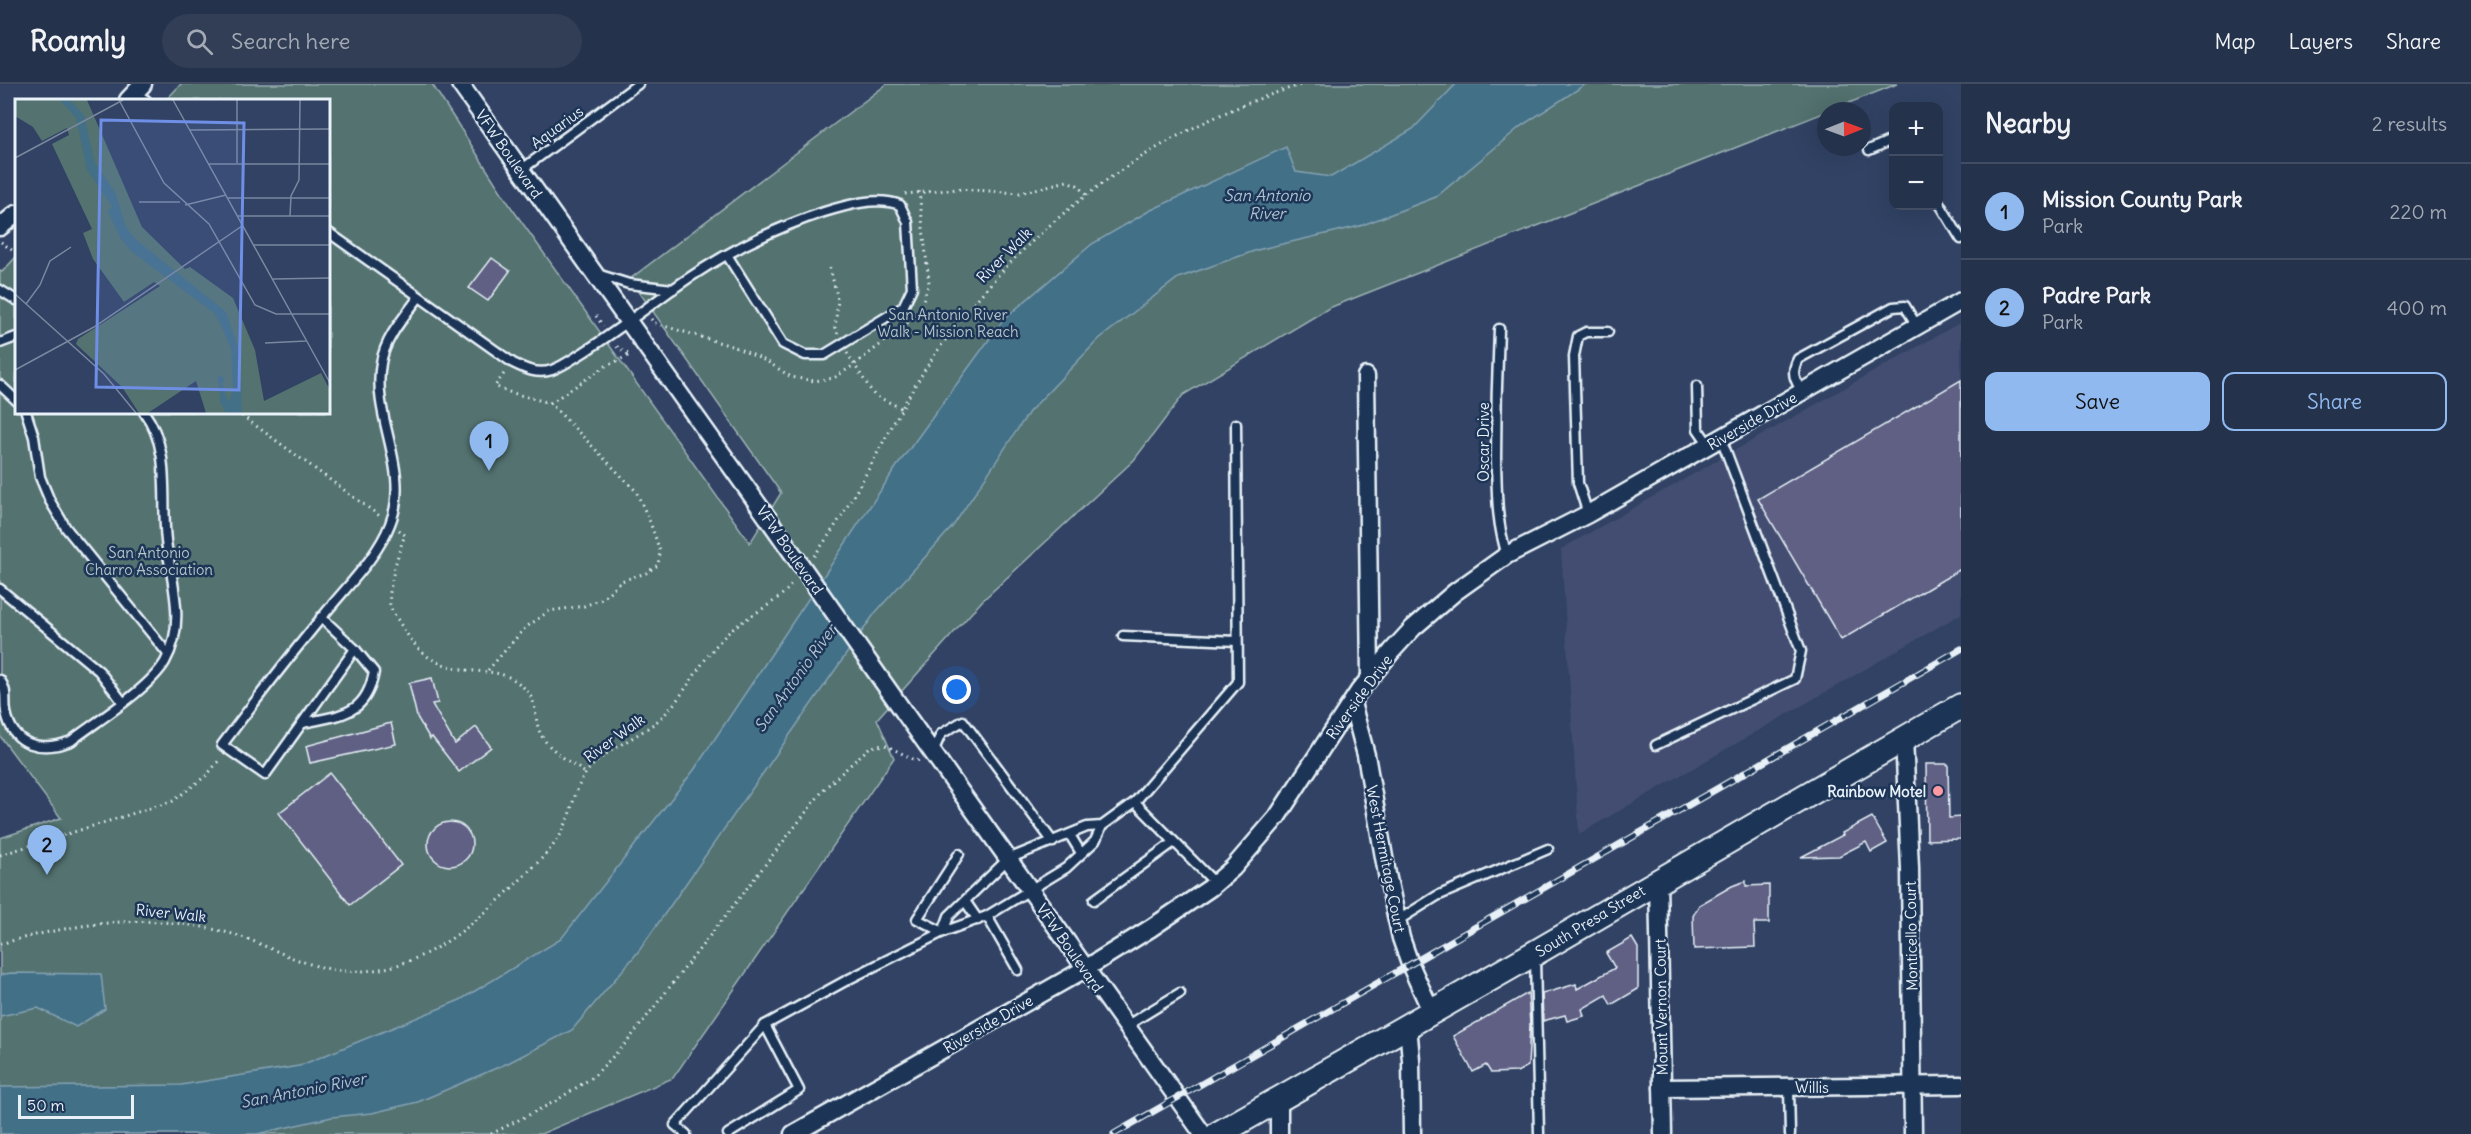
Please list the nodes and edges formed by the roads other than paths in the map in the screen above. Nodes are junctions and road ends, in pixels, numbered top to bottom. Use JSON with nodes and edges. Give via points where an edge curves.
{"nodes":[{"id":1,"x":460,"y":84,"type":"edge"},
{"id":2,"x":638,"y":84,"type":"edge"},
{"id":3,"x":1889,"y":141,"type":"edge"},
{"id":4,"x":1871,"y":149,"type":"edge"},
{"id":5,"x":521,"y":170,"type":"junction"},
{"id":6,"x":1943,"y":209,"type":"edge"},
{"id":7,"x":15,"y":215,"type":"edge"},
{"id":8,"x":0,"y":227,"type":"edge"},
{"id":9,"x":330,"y":233,"type":"edge"},
{"id":10,"x":1961,"y":239,"type":"edge"},
{"id":11,"x":727,"y":255,"type":"junction"},
{"id":12,"x":593,"y":273,"type":"junction"},
{"id":13,"x":673,"y":289,"type":"junction"},
{"id":14,"x":0,"y":290,"type":"edge"},
{"id":15,"x":419,"y":297,"type":"junction"},
{"id":16,"x":15,"y":299,"type":"edge"},
{"id":17,"x":1961,"y":301,"type":"edge"},
{"id":18,"x":628,"y":323,"type":"junction"},
{"id":19,"x":1917,"y":326,"type":"junction"},
{"id":20,"x":1499,"y":329,"type":"dead end"},
{"id":21,"x":1608,"y":332,"type":"dead end"},
{"id":22,"x":15,"y":337,"type":"edge"},
{"id":23,"x":0,"y":343,"type":"edge"},
{"id":24,"x":1366,"y":376,"type":"dead end"},
{"id":25,"x":0,"y":385,"type":"edge"},
{"id":26,"x":1697,"y":386,"type":"dead end"},
{"id":27,"x":1802,"y":392,"type":"junction"},
{"id":28,"x":15,"y":399,"type":"edge"},
{"id":29,"x":27,"y":414,"type":"edge"},
{"id":30,"x":146,"y":414,"type":"edge"},
{"id":31,"x":1236,"y":424,"type":"dead end"},
{"id":32,"x":1715,"y":442,"type":"junction"},
{"id":33,"x":1588,"y":514,"type":"junction"},
{"id":34,"x":1507,"y":555,"type":"junction"},
{"id":35,"x":0,"y":589,"type":"edge"},
{"id":36,"x":321,"y":617,"type":"junction"},
{"id":37,"x":1123,"y":636,"type":"dead end"},
{"id":38,"x":1238,"y":641,"type":"junction"},
{"id":39,"x":355,"y":649,"type":"junction"},
{"id":40,"x":168,"y":654,"type":"junction"},
{"id":41,"x":1370,"y":676,"type":"junction"},
{"id":42,"x":0,"y":681,"type":"edge"},
{"id":43,"x":122,"y":701,"type":"junction"},
{"id":44,"x":1352,"y":703,"type":"junction"},
{"id":45,"x":1960,"y":710,"type":"edge"},
{"id":46,"x":303,"y":723,"type":"junction"},
{"id":47,"x":1904,"y":738,"type":"junction"},
{"id":48,"x":1656,"y":744,"type":"dead end"},
{"id":49,"x":933,"y":753,"type":"junction"},
{"id":50,"x":1135,"y":802,"type":"junction"},
{"id":51,"x":1102,"y":826,"type":"junction"},
{"id":52,"x":1070,"y":835,"type":"junction"},
{"id":53,"x":1053,"y":842,"type":"junction"},
{"id":54,"x":1174,"y":842,"type":"junction"},
{"id":55,"x":1548,"y":849,"type":"dead end"},
{"id":56,"x":959,"y":854,"type":"dead end"},
{"id":57,"x":1081,"y":854,"type":"junction"},
{"id":58,"x":1008,"y":859,"type":"junction"},
{"id":59,"x":1658,"y":880,"type":"junction"},
{"id":60,"x":1215,"y":883,"type":"junction"},
{"id":61,"x":1030,"y":891,"type":"junction"},
{"id":62,"x":1094,"y":900,"type":"dead end"},
{"id":63,"x":965,"y":901,"type":"junction"},
{"id":64,"x":987,"y":916,"type":"junction"},
{"id":65,"x":978,"y":920,"type":"junction"},
{"id":66,"x":1397,"y":921,"type":"junction"},
{"id":67,"x":943,"y":932,"type":"junction"},
{"id":68,"x":1535,"y":954,"type":"junction"},
{"id":69,"x":1085,"y":969,"type":"junction"},
{"id":70,"x":1018,"y":970,"type":"dead end"},
{"id":71,"x":1180,"y":993,"type":"dead end"},
{"id":72,"x":1431,"y":1011,"type":"junction"},
{"id":73,"x":1408,"y":1024,"type":"junction"},
{"id":74,"x":765,"y":1025,"type":"junction"},
{"id":75,"x":1126,"y":1026,"type":"junction"},
{"id":76,"x":1961,"y":1085,"type":"edge"},
{"id":77,"x":1912,"y":1086,"type":"junction"},
{"id":78,"x":1790,"y":1087,"type":"junction"},
{"id":79,"x":1662,"y":1088,"type":"junction"},
{"id":80,"x":1279,"y":1098,"type":"junction"},
{"id":81,"x":686,"y":1134,"type":"edge"},
{"id":82,"x":728,"y":1134,"type":"edge"},
{"id":83,"x":794,"y":1134,"type":"edge"},
{"id":84,"x":1203,"y":1134,"type":"edge"},
{"id":85,"x":1218,"y":1134,"type":"edge"},
{"id":86,"x":1279,"y":1134,"type":"edge"},
{"id":87,"x":1412,"y":1134,"type":"edge"},
{"id":88,"x":1539,"y":1134,"type":"edge"},
{"id":89,"x":1663,"y":1134,"type":"edge"},
{"id":90,"x":1790,"y":1134,"type":"edge"},
{"id":91,"x":1913,"y":1134,"type":"edge"}],
"edges":[{"from":1,"to":5,"type":"street","name":"VFW Boulevard"},
{"from":2,"to":5,"type":"lane","name":"Aquarius"},
{"from":3,"to":4,"type":"lane"},
{"from":5,"to":12,"type":"street","name":"VFW Boulevard"},
{"from":6,"to":10,"type":"lane"},
{"from":7,"to":8,"type":"street"},
{"from":9,"to":15,"type":"lane"},
{"from":11,"to":11,"type":"lane","via":[[784,225],[843,206],[888,201],[900,206],[908,222],[912,288],[903,307],[824,355],[805,355],[783,344]]},
{"from":11,"to":13,"type":"lane"},
{"from":12,"to":13,"type":"lane","via":[[629,284]]},
{"from":12,"to":18,"type":"street","name":"VFW Boulevard"},
{"from":13,"to":18,"type":"lane"},
{"from":14,"to":16,"type":"lane"},
{"from":15,"to":18,"type":"lane","via":[[513,363],[532,371],[550,371]]},
{"from":15,"to":36,"type":"lane","via":[[395,328],[381,361],[378,389],[398,482],[391,524],[374,553]]},
{"from":17,"to":19,"type":"street","name":"Riverside Drive"},
{"from":18,"to":49,"type":"street","name":"VFW Boulevard","bridge":true},
{"from":19,"to":27,"type":"street","name":"Riverside Drive"},
{"from":19,"to":27,"type":"lane","via":[[1905,306],[1893,307],[1798,359],[1793,370]]},
{"from":20,"to":34,"type":"lane","name":"Oscar Drive","via":[[1497,493],[1499,529]]},
{"from":21,"to":33,"type":"lane","via":[[1578,336],[1574,356],[1578,483]]},
{"from":22,"to":23,"type":"lane"},
{"from":24,"to":41,"type":"street"},
{"from":25,"to":28,"type":"lane"},
{"from":26,"to":32,"type":"lane","via":[[1698,429]]},
{"from":27,"to":32,"type":"street","name":"Riverside Drive"},
{"from":29,"to":40,"type":"lane","via":[[40,477],[50,501],[66,528]]},
{"from":30,"to":40,"type":"lane","via":[[158,439],[165,474],[166,542],[177,616]]},
{"from":31,"to":38,"type":"lane"},
{"from":32,"to":33,"type":"street","name":"Riverside Drive"},
{"from":32,"to":48,"type":"lane","via":[[1801,651],[1795,679]]},
{"from":33,"to":34,"type":"street","name":"Riverside Drive"},
{"from":34,"to":41,"type":"street","name":"Riverside Drive","via":[[1413,628]]},
{"from":35,"to":43,"type":"lane","via":[[99,671]]},
{"from":36,"to":39,"type":"lane"},
{"from":36,"to":46,"type":"lane","via":[[222,745],[266,775]]},
{"from":37,"to":38,"type":"lane"},
{"from":38,"to":50,"type":"lane","via":[[1238,682]]},
{"from":39,"to":46,"type":"lane"},
{"from":39,"to":46,"type":"lane","via":[[374,672],[371,690],[360,705],[342,714]]},
{"from":40,"to":43,"type":"lane","via":[[150,681]]},
{"from":41,"to":44,"type":"street","name":"Riverside Drive"},
{"from":42,"to":43,"type":"lane","via":[[15,733],[25,742],[41,747],[71,741]]},
{"from":44,"to":60,"type":"street","name":"Riverside Drive","via":[[1276,817],[1233,868]]},
{"from":44,"to":66,"type":"street","name":"West Hermitage Court","via":[[1366,755]]},
{"from":45,"to":47,"type":"main road","name":"South Presa Street"},
{"from":47,"to":59,"type":"main road","name":"South Presa Street"},
{"from":47,"to":77,"type":"street","name":"Monticello Court","via":[[1910,868]]},
{"from":49,"to":53,"type":"lane","via":[[941,734],[963,721]]},
{"from":49,"to":58,"type":"street","name":"VFW Boulevard"},
{"from":50,"to":51,"type":"lane"},
{"from":50,"to":54,"type":"lane"},
{"from":51,"to":52,"type":"lane","via":[[1087,827]]},
{"from":51,"to":57,"type":"lane","via":[[1095,841]]},
{"from":52,"to":53,"type":"lane"},
{"from":52,"to":57,"type":"lane"},
{"from":53,"to":58,"type":"lane"},
{"from":54,"to":60,"type":"lane"},
{"from":54,"to":62,"type":"lane"},
{"from":55,"to":66,"type":"lane","via":[[1437,896]]},
{"from":56,"to":67,"type":"lane","via":[[917,919]]},
{"from":57,"to":61,"type":"lane"},
{"from":58,"to":61,"type":"street","name":"VFW Boulevard"},
{"from":58,"to":63,"type":"lane"},
{"from":59,"to":68,"type":"main road","name":"South Presa Street"},
{"from":59,"to":79,"type":"street","name":"Mount Vernon Court"},
{"from":60,"to":69,"type":"street","name":"Riverside Drive"},
{"from":61,"to":64,"type":"lane"},
{"from":61,"to":69,"type":"street","name":"VFW Boulevard"},
{"from":63,"to":65,"type":"lane"},
{"from":63,"to":67,"type":"lane","via":[[949,916]]},
{"from":64,"to":65,"type":"lane"},
{"from":64,"to":70,"type":"lane"},
{"from":65,"to":67,"type":"lane"},
{"from":66,"to":72,"type":"street","name":"West Hermitage Court","via":[[1410,964]]},
{"from":67,"to":74,"type":"lane"},
{"from":68,"to":72,"type":"main road","name":"South Presa Street"},
{"from":68,"to":88,"type":"lane"},
{"from":69,"to":75,"type":"street","name":"VFW Boulevard"},
{"from":69,"to":83,"type":"street","name":"Riverside Drive"},
{"from":71,"to":75,"type":"lane"},
{"from":72,"to":73,"type":"main road","name":"South Presa Street"},
{"from":73,"to":80,"type":"main road","name":"South Presa Street"},
{"from":73,"to":87,"type":"street"},
{"from":74,"to":81,"type":"lane","via":[[675,1125]]},
{"from":74,"to":82,"type":"lane","via":[[799,1090]]},
{"from":75,"to":84,"type":"street","name":"VFW Boulevard"},
{"from":76,"to":77,"type":"street","name":"Willis"},
{"from":77,"to":78,"type":"street","name":"Willis"},
{"from":77,"to":91,"type":"street","name":"Monticello Court"},
{"from":78,"to":79,"type":"street","name":"Willis"},
{"from":78,"to":90,"type":"lane"},
{"from":79,"to":89,"type":"street","name":"Mount Vernon Court"},
{"from":80,"to":85,"type":"main road","name":"South Presa Street"},
{"from":80,"to":86,"type":"street"}]}
